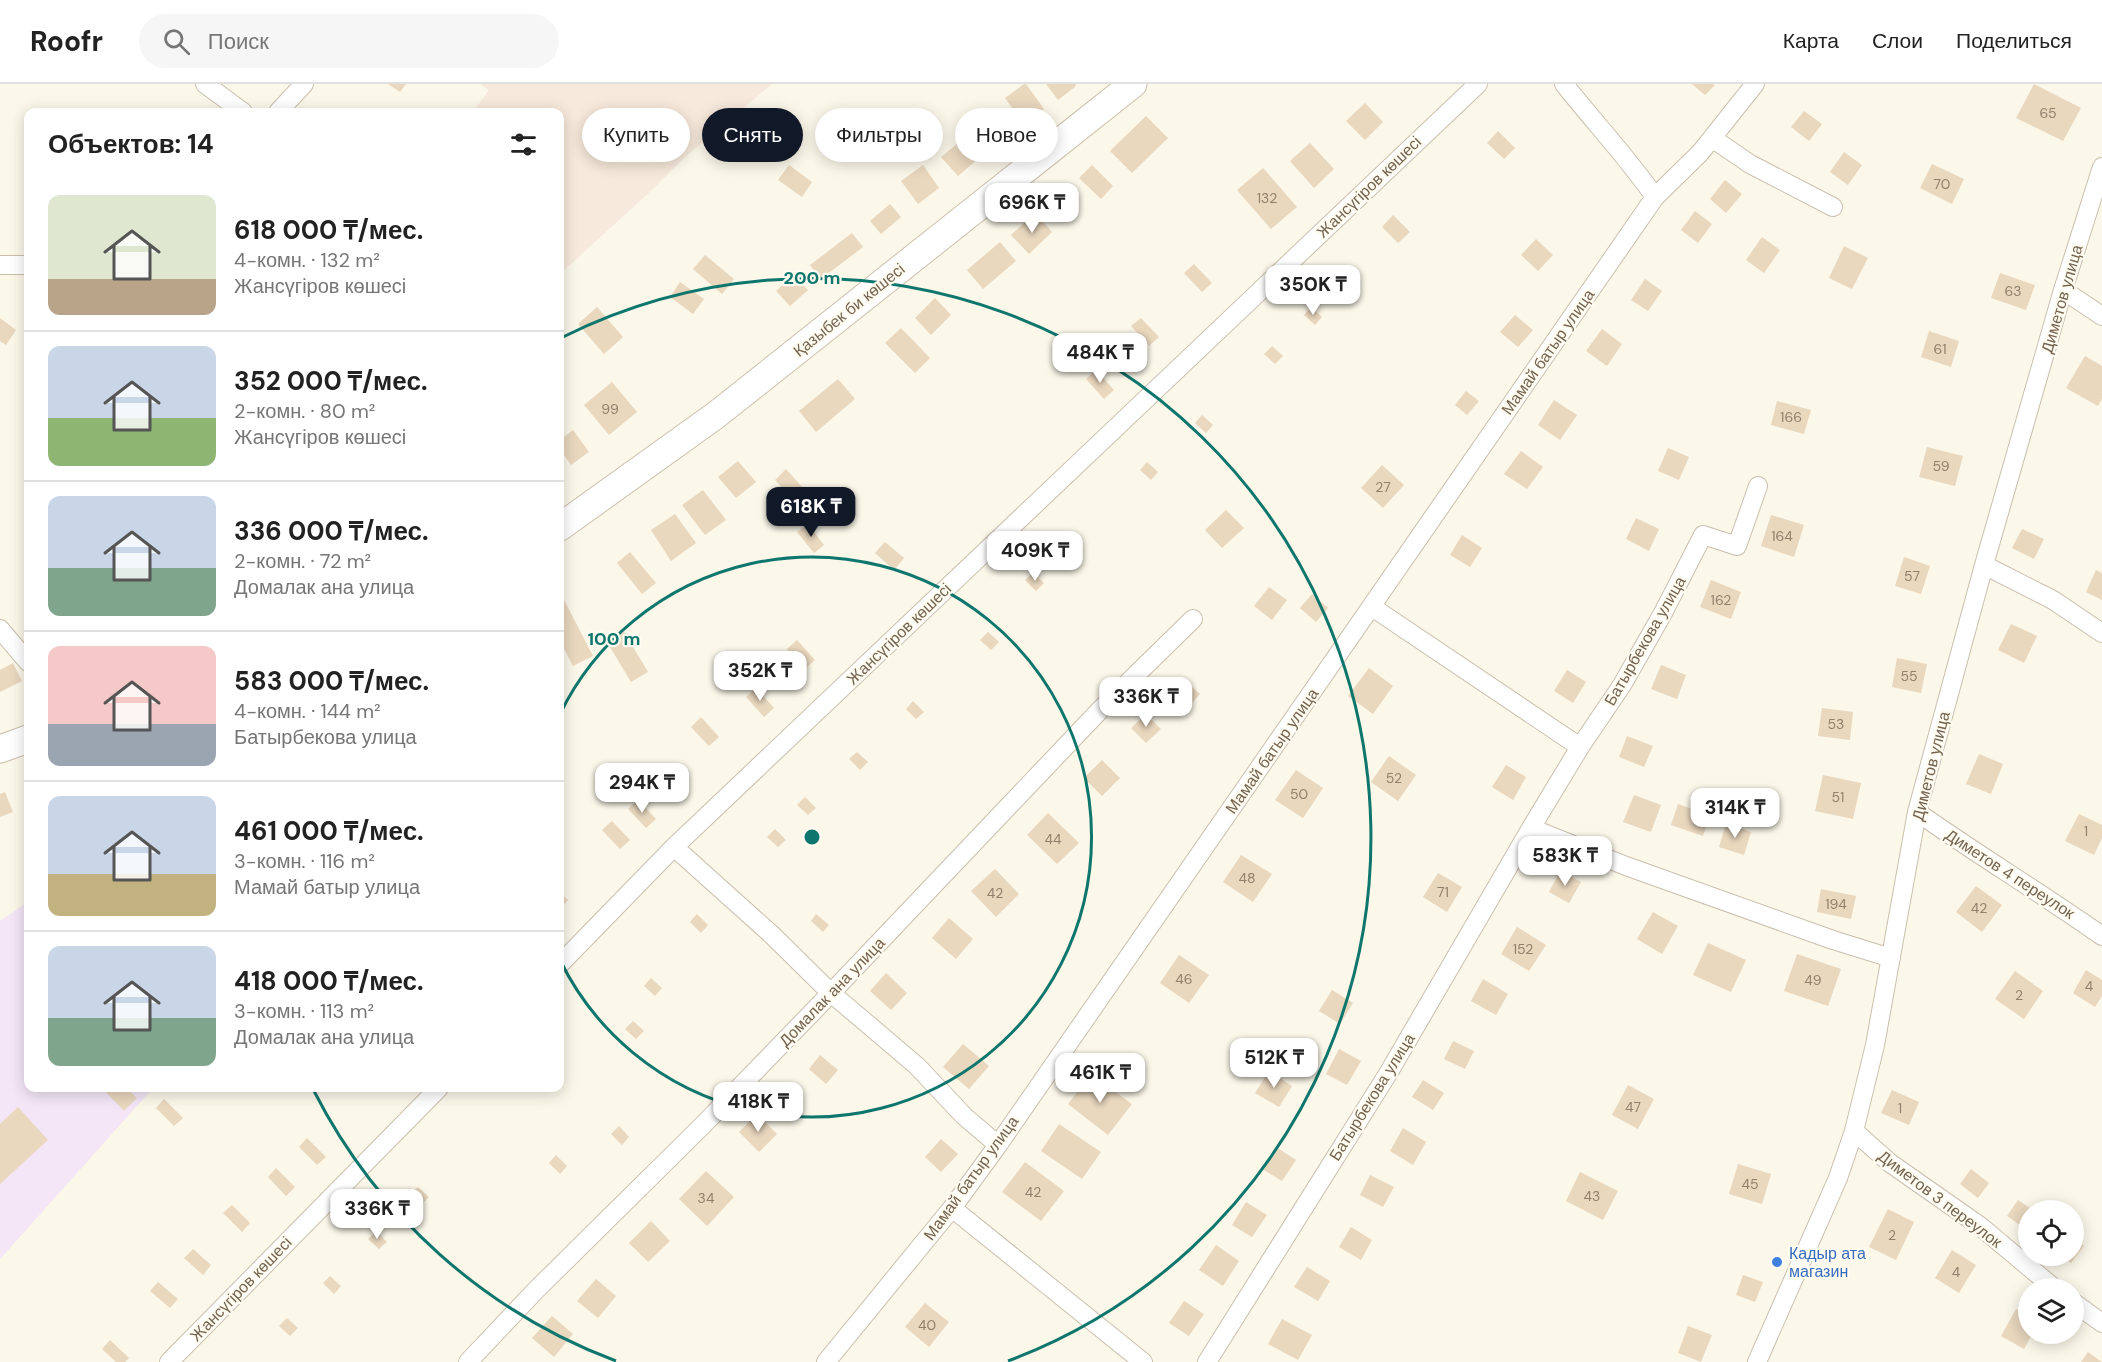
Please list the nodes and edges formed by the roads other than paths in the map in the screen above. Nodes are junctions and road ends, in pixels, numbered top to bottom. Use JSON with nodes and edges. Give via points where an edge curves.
{"nodes":[{"id":1,"x":205,"y":84,"type":"edge"},
{"id":2,"x":304,"y":84,"type":"edge"},
{"id":3,"x":1478,"y":84,"type":"edge"},
{"id":4,"x":1564,"y":84,"type":"edge"},
{"id":5,"x":1755,"y":84,"type":"edge"},
{"id":6,"x":1116,"y":89,"type":"edge"},
{"id":7,"x":238,"y":108,"type":"edge"},
{"id":8,"x":282,"y":108,"type":"edge"},
{"id":9,"x":1712,"y":138,"type":"junction"},
{"id":10,"x":2102,"y":167,"type":"edge"},
{"id":11,"x":1655,"y":197,"type":"junction"},
{"id":12,"x":1833,"y":207,"type":"dead end"},
{"id":13,"x":0,"y":265,"type":"edge"},
{"id":14,"x":24,"y":265,"type":"edge"},
{"id":15,"x":2063,"y":290,"type":"junction"},
{"id":16,"x":2102,"y":316,"type":"edge"},
{"id":17,"x":1758,"y":486,"type":"dead end"},
{"id":18,"x":564,"y":524,"type":"edge"},
{"id":19,"x":1984,"y":565,"type":"junction"},
{"id":20,"x":1372,"y":607,"type":"junction"},
{"id":21,"x":1193,"y":619,"type":"dead end"},
{"id":22,"x":0,"y":629,"type":"edge"},
{"id":23,"x":2102,"y":633,"type":"edge"},
{"id":24,"x":24,"y":657,"type":"edge"},
{"id":25,"x":24,"y":740,"type":"edge"},
{"id":26,"x":1580,"y":747,"type":"junction"},
{"id":27,"x":0,"y":749,"type":"edge"},
{"id":28,"x":1917,"y":812,"type":"junction"},
{"id":29,"x":1531,"y":828,"type":"junction"},
{"id":30,"x":674,"y":847,"type":"junction"},
{"id":31,"x":2102,"y":936,"type":"edge"},
{"id":32,"x":1891,"y":958,"type":"junction"},
{"id":33,"x":564,"y":960,"type":"edge"},
{"id":34,"x":831,"y":993,"type":"junction"},
{"id":35,"x":435,"y":1092,"type":"edge"},
{"id":36,"x":1854,"y":1131,"type":"junction"},
{"id":37,"x":998,"y":1145,"type":"junction"},
{"id":38,"x":952,"y":1208,"type":"junction"},
{"id":39,"x":2042,"y":1278,"type":"edge"},
{"id":40,"x":2084,"y":1310,"type":"edge"},
{"id":41,"x":2102,"y":1323,"type":"edge"},
{"id":42,"x":169,"y":1362,"type":"edge"},
{"id":43,"x":468,"y":1362,"type":"edge"},
{"id":44,"x":826,"y":1362,"type":"edge"},
{"id":45,"x":1143,"y":1362,"type":"edge"},
{"id":46,"x":1207,"y":1362,"type":"edge"},
{"id":47,"x":1757,"y":1362,"type":"edge"}],
"edges":[{"from":1,"to":7,"type":"street"},
{"from":2,"to":8,"type":"street"},
{"from":3,"to":30,"type":"street","name":"Жансүгіров көшесі"},
{"from":4,"to":11,"type":"street"},
{"from":5,"to":9,"type":"street","name":"Мамай батыр улица"},
{"from":6,"to":18,"type":"main road","name":"Қазыбек би көшесі","via":[[716,416]]},
{"from":9,"to":11,"type":"street","name":"Мамай батыр улица"},
{"from":9,"to":12,"type":"street","via":[[1749,164]]},
{"from":10,"to":15,"type":"street","name":"Диметов улица"},
{"from":11,"to":20,"type":"street","name":"Мамай батыр улица"},
{"from":13,"to":14,"type":"street"},
{"from":15,"to":16,"type":"street"},
{"from":15,"to":19,"type":"street","name":"Диметов улица"},
{"from":17,"to":26,"type":"street","name":"Батырбекова улица","via":[[1737,546],[1703,535],[1622,685]]},
{"from":19,"to":23,"type":"street","via":[[2053,600]]},
{"from":19,"to":28,"type":"street","name":"Диметов улица"},
{"from":20,"to":26,"type":"street"},
{"from":20,"to":37,"type":"street","name":"Мамай батыр улица"},
{"from":21,"to":34,"type":"street","name":"Домалак ана улица","via":[[1101,709]]},
{"from":22,"to":24,"type":"street"},
{"from":25,"to":27,"type":"main road"},
{"from":26,"to":29,"type":"street","name":"Батырбекова улица"},
{"from":28,"to":31,"type":"street","name":"Диметов 4 переулок"},
{"from":28,"to":32,"type":"street","name":"Диметов улица"},
{"from":29,"to":32,"type":"street","via":[[1626,866]]},
{"from":29,"to":46,"type":"street","name":"Батырбекова улица","via":[[1389,1072]]},
{"from":30,"to":33,"type":"street","name":"Жансүгіров көшесі"},
{"from":30,"to":34,"type":"street"},
{"from":32,"to":36,"type":"street","name":"Диметов улица"},
{"from":34,"to":37,"type":"street","via":[[917,1066]]},
{"from":34,"to":43,"type":"street","name":"Домалак ана улица"},
{"from":35,"to":42,"type":"street","name":"Жансүгіров көшесі"},
{"from":36,"to":39,"type":"street","name":"Диметов 3 переулок","via":[[1890,1163],[1980,1226]]},
{"from":36,"to":47,"type":"street","name":"Диметов улица","via":[[1838,1178]]},
{"from":37,"to":38,"type":"street","name":"Мамай батыр улица"},
{"from":38,"to":44,"type":"street","name":"Мамай батыр улица"},
{"from":38,"to":45,"type":"street"},
{"from":40,"to":41,"type":"street"}]}
